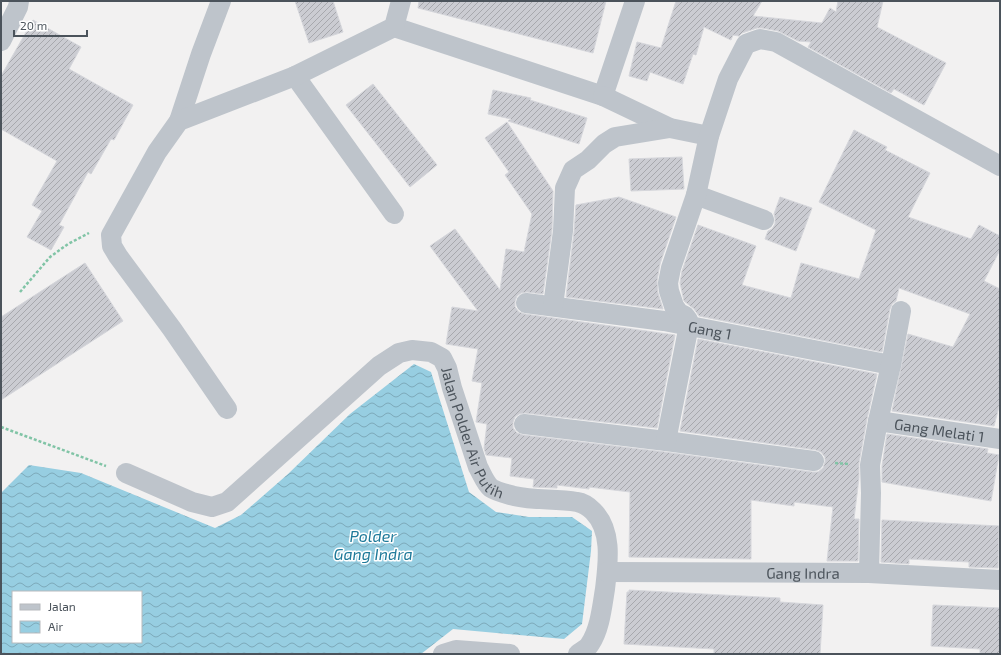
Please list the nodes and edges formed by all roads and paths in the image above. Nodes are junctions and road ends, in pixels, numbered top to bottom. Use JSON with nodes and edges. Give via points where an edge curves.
{"nodes":[{"id":1,"x":19,"y":1,"type":"edge"},
{"id":2,"x":220,"y":1,"type":"edge"},
{"id":3,"x":401,"y":1,"type":"edge"},
{"id":4,"x":635,"y":1,"type":"edge"},
{"id":5,"x":394,"y":27,"type":"junction"},
{"id":6,"x":1,"y":40,"type":"edge"},
{"id":7,"x":295,"y":76,"type":"junction"},
{"id":8,"x":603,"y":96,"type":"junction"},
{"id":9,"x":179,"y":121,"type":"junction"},
{"id":10,"x":670,"y":128,"type":"junction"},
{"id":11,"x":709,"y":136,"type":"junction"},
{"id":12,"x":1000,"y":166,"type":"edge"},
{"id":13,"x":696,"y":196,"type":"junction"},
{"id":14,"x":394,"y":214,"type":"dead end"},
{"id":15,"x":764,"y":220,"type":"dead end"},
{"id":16,"x":118,"y":221,"type":"junction"},
{"id":17,"x":20,"y":292,"type":"dead end"},
{"id":18,"x":526,"y":303,"type":"dead end"},
{"id":19,"x":553,"y":306,"type":"junction"},
{"id":20,"x":901,"y":311,"type":"dead end"},
{"id":21,"x":689,"y":325,"type":"junction"},
{"id":22,"x":891,"y":365,"type":"junction"},
{"id":23,"x":227,"y":409,"type":"dead end"},
{"id":24,"x":878,"y":421,"type":"junction"},
{"id":25,"x":524,"y":424,"type":"dead end"},
{"id":26,"x":1,"y":427,"type":"edge"},
{"id":27,"x":1000,"y":439,"type":"edge"},
{"id":28,"x":666,"y":441,"type":"junction"},
{"id":29,"x":814,"y":461,"type":"joint"},
{"id":30,"x":870,"y":465,"type":"junction"},
{"id":31,"x":126,"y":473,"type":"joint"},
{"id":32,"x":607,"y":572,"type":"junction"},
{"id":33,"x":870,"y":572,"type":"junction"},
{"id":34,"x":1000,"y":580,"type":"edge"},
{"id":35,"x":443,"y":654,"type":"edge"},
{"id":36,"x":510,"y":654,"type":"edge"},
{"id":37,"x":578,"y":654,"type":"edge"}],
"edges":[{"from":1,"to":6,"type":"street"},
{"from":2,"to":9,"type":"street"},
{"from":3,"to":5,"type":"street"},
{"from":4,"to":8,"type":"street"},
{"from":5,"to":7,"type":"street"},
{"from":5,"to":8,"type":"street"},
{"from":7,"to":9,"type":"street"},
{"from":7,"to":14,"type":"street"},
{"from":8,"to":10,"type":"street"},
{"from":9,"to":16,"type":"street","via":[[157,152]]},
{"from":10,"to":11,"type":"street"},
{"from":10,"to":19,"type":"street","via":[[615,137],[574,170],[565,188],[563,231]]},
{"from":11,"to":12,"type":"street","via":[[728,79],[746,44],[760,39],[776,42]]},
{"from":11,"to":13,"type":"street"},
{"from":13,"to":15,"type":"street"},
{"from":13,"to":21,"type":"street","via":[[668,284],[674,306],[685,316]]},
{"from":16,"to":17,"type":"path","via":[[68,244],[50,257]]},
{"from":16,"to":23,"type":"street","via":[[111,235],[112,246]]},
{"from":18,"to":19,"type":"street","name":"Gang 1"},
{"from":19,"to":21,"type":"street","name":"Gang 1"},
{"from":20,"to":22,"type":"street"},
{"from":21,"to":22,"type":"street","name":"Gang 1"},
{"from":21,"to":28,"type":"street"},
{"from":22,"to":24,"type":"street"},
{"from":24,"to":27,"type":"street","name":"Gang Melati 1"},
{"from":24,"to":30,"type":"street"},
{"from":25,"to":28,"type":"street"},
{"from":26,"to":31,"type":"path"},
{"from":28,"to":29,"type":"street"},
{"from":29,"to":30,"type":"path"},
{"from":30,"to":33,"type":"street"},
{"from":31,"to":32,"type":"street","name":"Jalan Polder Air Putih","via":[[192,502],[212,507],[227,502],[379,366],[399,353],[412,350],[431,352],[442,358],[447,368],[484,480],[504,494],[524,499],[578,502],[588,506],[602,523],[606,534]]},
{"from":32,"to":33,"type":"street","name":"Gang Indra"},
{"from":32,"to":37,"type":"street","name":"Jalan Polder Air Putih","via":[[601,619],[590,645]]},
{"from":33,"to":34,"type":"street","name":"Gang Indra"},
{"from":35,"to":36,"type":"street","via":[[456,650]]}]}
